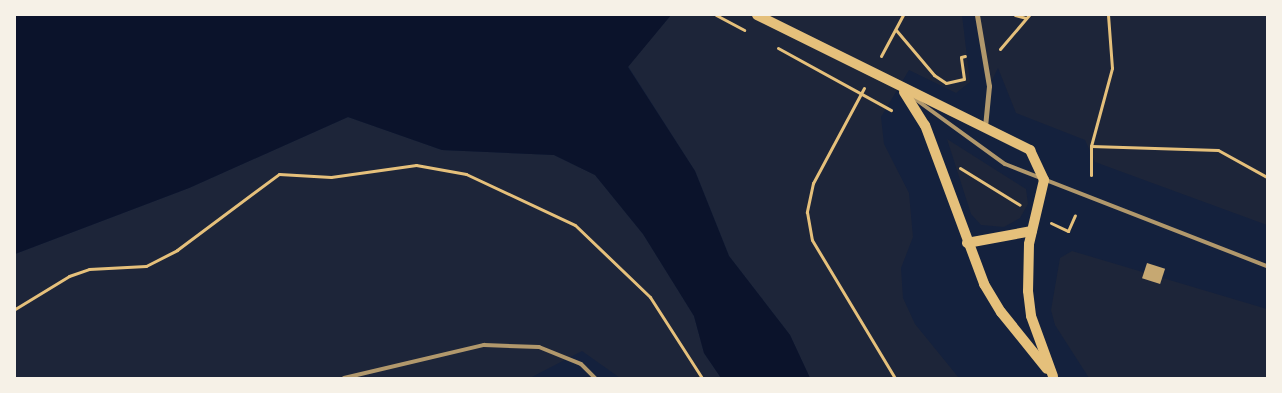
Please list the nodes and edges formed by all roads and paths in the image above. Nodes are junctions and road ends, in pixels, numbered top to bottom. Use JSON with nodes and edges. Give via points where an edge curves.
{"nodes":[{"id":1,"x":716,"y":15,"type":"edge"},
{"id":2,"x":757,"y":15,"type":"edge"},
{"id":3,"x":904,"y":15,"type":"edge"},
{"id":4,"x":978,"y":15,"type":"edge"},
{"id":5,"x":1015,"y":15,"type":"edge"},
{"id":6,"x":1108,"y":15,"type":"edge"},
{"id":7,"x":1028,"y":16,"type":"edge"},
{"id":8,"x":896,"y":30,"type":"junction"},
{"id":9,"x":751,"y":34,"type":"dead end"},
{"id":10,"x":768,"y":43,"type":"dead end"},
{"id":11,"x":1000,"y":49,"type":"dead end"},
{"id":12,"x":965,"y":56,"type":"dead end"},
{"id":13,"x":878,"y":62,"type":"dead end"},
{"id":14,"x":869,"y":78,"type":"dead end"},
{"id":15,"x":904,"y":91,"type":"junction"},
{"id":16,"x":890,"y":108,"type":"dead end"},
{"id":17,"x":985,"y":128,"type":"junction"},
{"id":18,"x":1092,"y":146,"type":"junction"},
{"id":19,"x":955,"y":169,"type":"dead end"},
{"id":20,"x":1091,"y":175,"type":"dead end"},
{"id":21,"x":1267,"y":176,"type":"edge"},
{"id":22,"x":1044,"y":180,"type":"junction"},
{"id":23,"x":1024,"y":208,"type":"dead end"},
{"id":24,"x":1075,"y":215,"type":"dead end"},
{"id":25,"x":1051,"y":223,"type":"dead end"},
{"id":26,"x":1032,"y":231,"type":"junction"},
{"id":27,"x":967,"y":243,"type":"junction"},
{"id":28,"x":1267,"y":266,"type":"edge"},
{"id":29,"x":15,"y":309,"type":"edge"},
{"id":30,"x":1054,"y":377,"type":"edge"},
{"id":31,"x":344,"y":378,"type":"edge"},
{"id":32,"x":595,"y":378,"type":"edge"},
{"id":33,"x":702,"y":378,"type":"edge"},
{"id":34,"x":895,"y":378,"type":"edge"}],
"edges":[{"from":1,"to":9,"type":"path"},
{"from":2,"to":15,"type":"main road"},
{"from":3,"to":8,"type":"path"},
{"from":4,"to":17,"type":"street","via":[[989,86]]},
{"from":5,"to":7,"type":"path"},
{"from":6,"to":18,"type":"path","via":[[1112,68]]},
{"from":7,"to":11,"type":"path"},
{"from":8,"to":12,"type":"path","via":[[934,75],[946,83],[964,79],[960,57]]},
{"from":8,"to":13,"type":"path"},
{"from":10,"to":16,"type":"path"},
{"from":14,"to":34,"type":"path","via":[[813,183],[807,212],[812,240]]},
{"from":15,"to":17,"type":"main road"},
{"from":15,"to":22,"type":"lane","via":[[1005,164]]},
{"from":15,"to":27,"type":"main road","via":[[926,125]]},
{"from":17,"to":22,"type":"main road","via":[[1030,150]]},
{"from":18,"to":20,"type":"path"},
{"from":18,"to":21,"type":"path","via":[[1218,150]]},
{"from":19,"to":23,"type":"path","via":[[962,167]]},
{"from":22,"to":26,"type":"main road"},
{"from":22,"to":28,"type":"lane"},
{"from":24,"to":25,"type":"path","via":[[1068,231]]},
{"from":26,"to":27,"type":"main road"},
{"from":26,"to":30,"type":"main road","via":[[1031,316]]},
{"from":27,"to":30,"type":"main road","via":[[1001,312]]},
{"from":29,"to":33,"type":"path","via":[[69,276],[89,269],[146,266],[176,250],[279,174],[331,177],[416,165],[466,174],[575,226],[650,297]]},
{"from":31,"to":32,"type":"lane","via":[[484,345],[539,347],[581,364]]}]}
